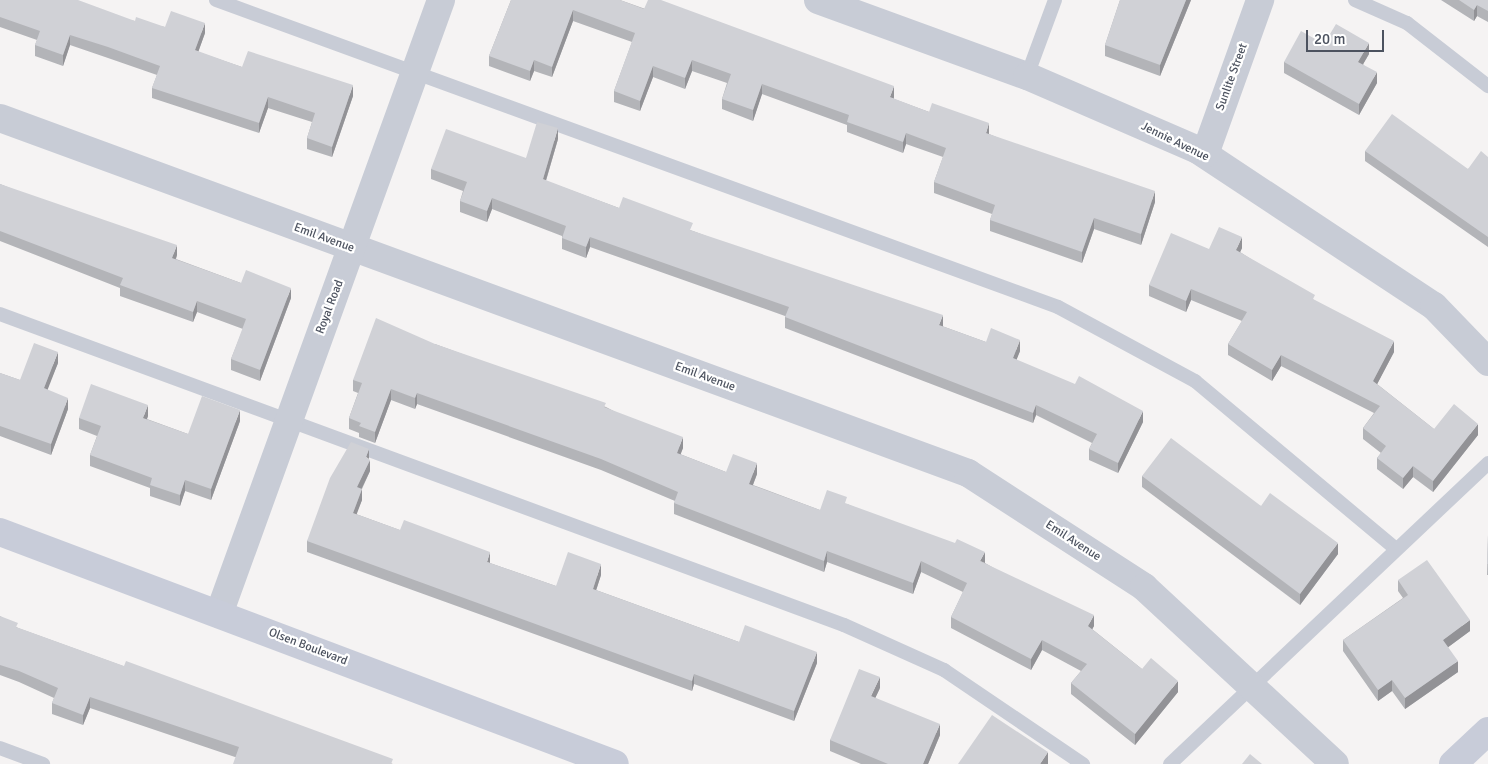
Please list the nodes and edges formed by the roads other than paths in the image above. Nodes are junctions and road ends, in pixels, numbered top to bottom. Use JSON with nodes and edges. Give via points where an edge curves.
{"nodes":[{"id":1,"x":216,"y":0,"type":"edge"},
{"id":2,"x":441,"y":0,"type":"edge"},
{"id":3,"x":1055,"y":0,"type":"edge"},
{"id":4,"x":1260,"y":0,"type":"edge"},
{"id":5,"x":1355,"y":0,"type":"edge"},
{"id":6,"x":835,"y":3,"type":"edge"},
{"id":7,"x":414,"y":72,"type":"junction"},
{"id":8,"x":1028,"y":76,"type":"junction"},
{"id":9,"x":1488,"y":86,"type":"edge"},
{"id":10,"x":0,"y":118,"type":"edge"},
{"id":11,"x":1205,"y":154,"type":"junction"},
{"id":12,"x":352,"y":248,"type":"junction"},
{"id":13,"x":0,"y":314,"type":"edge"},
{"id":14,"x":1488,"y":362,"type":"edge"},
{"id":15,"x":287,"y":421,"type":"junction"},
{"id":16,"x":1488,"y":464,"type":"edge"},
{"id":17,"x":0,"y":532,"type":"edge"},
{"id":18,"x":1396,"y":548,"type":"junction"},
{"id":19,"x":219,"y":614,"type":"junction"},
{"id":20,"x":1254,"y":687,"type":"junction"},
{"id":21,"x":1488,"y":731,"type":"edge"},
{"id":22,"x":0,"y":748,"type":"edge"},
{"id":23,"x":43,"y":764,"type":"edge"},
{"id":24,"x":615,"y":764,"type":"edge"},
{"id":25,"x":1083,"y":764,"type":"edge"},
{"id":26,"x":1170,"y":764,"type":"edge"},
{"id":27,"x":1335,"y":764,"type":"edge"},
{"id":28,"x":1453,"y":764,"type":"edge"}],
"edges":[{"from":1,"to":7,"type":"lane"},
{"from":2,"to":7,"type":"street","name":"Royal Road"},
{"from":3,"to":8,"type":"lane"},
{"from":4,"to":11,"type":"street","name":"Sunlite Street"},
{"from":5,"to":9,"type":"lane","via":[[1407,23]]},
{"from":6,"to":8,"type":"street","name":"Jennie Avenue"},
{"from":7,"to":12,"type":"street","name":"Royal Road"},
{"from":7,"to":18,"type":"lane","via":[[1058,307],[1195,381]]},
{"from":8,"to":11,"type":"street","name":"Jennie Avenue"},
{"from":10,"to":12,"type":"street","name":"Emil Avenue"},
{"from":11,"to":14,"type":"street","name":"Jennie Avenue","via":[[1434,306]]},
{"from":12,"to":15,"type":"street","name":"Royal Road"},
{"from":12,"to":20,"type":"street","name":"Emil Avenue","via":[[968,473],[1144,587]]},
{"from":13,"to":15,"type":"lane"},
{"from":15,"to":19,"type":"street","name":"Royal Road"},
{"from":15,"to":25,"type":"lane","via":[[844,626],[944,670]]},
{"from":16,"to":18,"type":"lane"},
{"from":17,"to":19,"type":"main road","name":"Olsen Boulevard"},
{"from":18,"to":20,"type":"lane"},
{"from":19,"to":24,"type":"main road","name":"Olsen Boulevard"},
{"from":20,"to":26,"type":"lane"},
{"from":20,"to":27,"type":"street","name":"Emil Avenue"},
{"from":21,"to":28,"type":"main road"},
{"from":22,"to":23,"type":"lane"}]}
